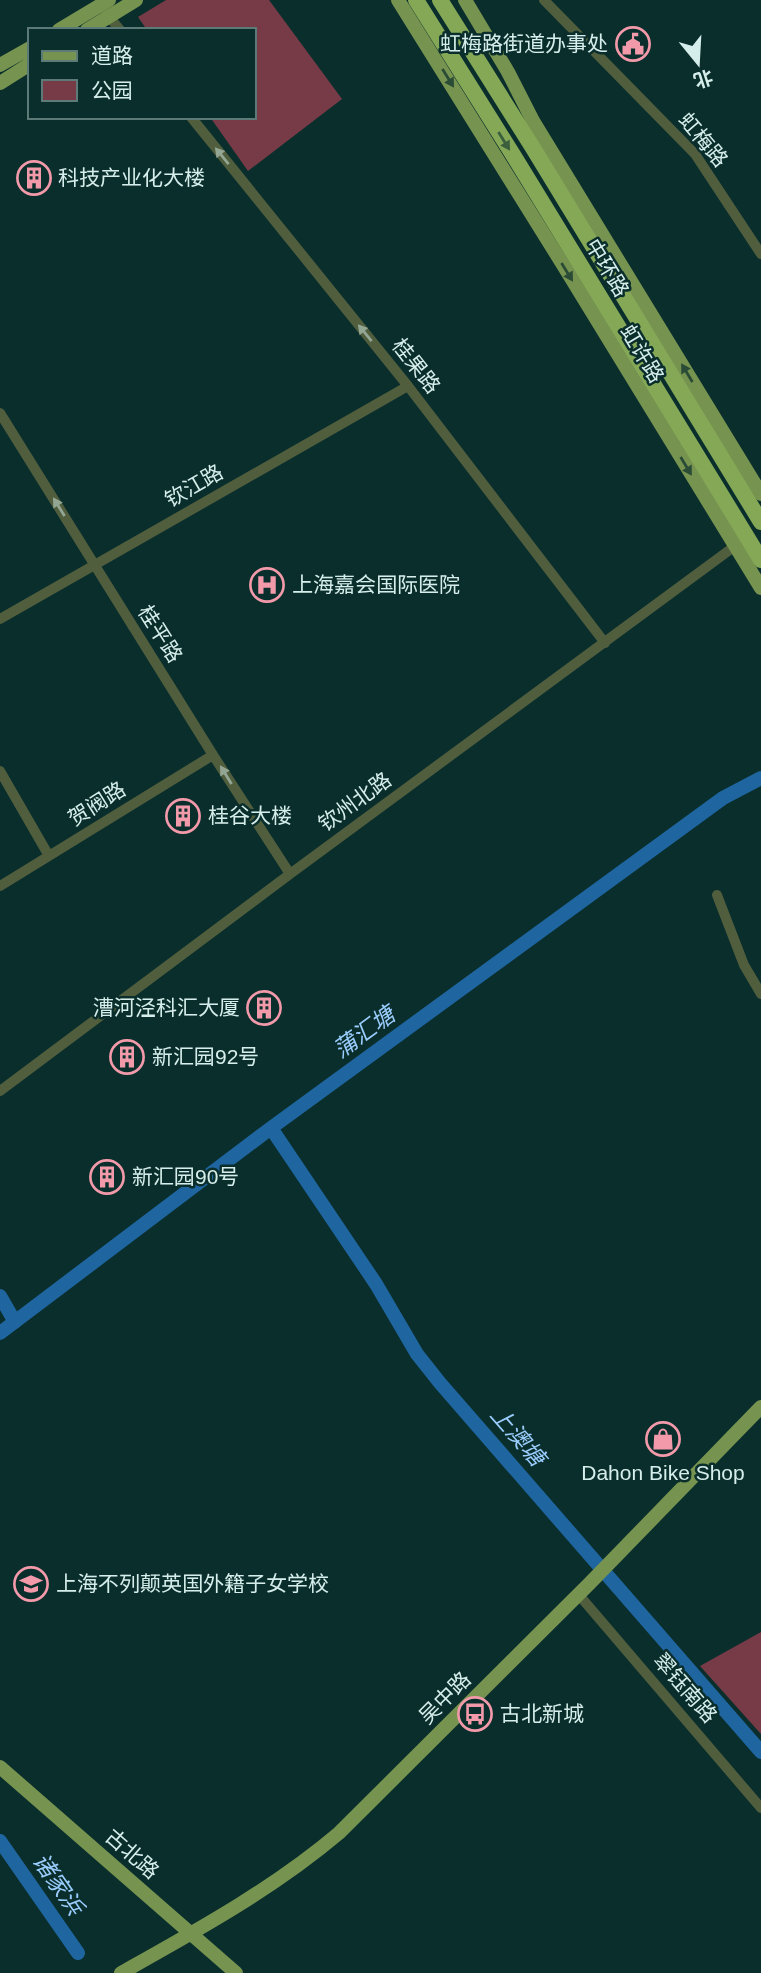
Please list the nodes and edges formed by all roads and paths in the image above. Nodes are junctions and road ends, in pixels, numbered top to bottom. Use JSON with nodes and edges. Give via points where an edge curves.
{"nodes":[{"id":1,"x":136,"y":0,"type":"edge"},
{"id":2,"x":398,"y":0,"type":"edge"},
{"id":3,"x":416,"y":0,"type":"edge"},
{"id":4,"x":440,"y":0,"type":"edge"},
{"id":5,"x":465,"y":0,"type":"edge"},
{"id":6,"x":544,"y":0,"type":"edge"},
{"id":7,"x":104,"y":5,"type":"edge"},
{"id":8,"x":64,"y":28,"type":"edge"},
{"id":9,"x":88,"y":28,"type":"edge"},
{"id":10,"x":119,"y":28,"type":"edge"},
{"id":11,"x":28,"y":49,"type":"edge"},
{"id":12,"x":0,"y":65,"type":"edge"},
{"id":13,"x":28,"y":65,"type":"edge"},
{"id":14,"x":0,"y":83,"type":"edge"},
{"id":15,"x":193,"y":119,"type":"edge"},
{"id":16,"x":761,"y":254,"type":"edge"},
{"id":17,"x":408,"y":386,"type":"junction"},
{"id":18,"x":0,"y":413,"type":"edge"},
{"id":19,"x":761,"y":494,"type":"edge"},
{"id":20,"x":761,"y":522,"type":"edge"},
{"id":21,"x":736,"y":546,"type":"junction"},
{"id":22,"x":761,"y":560,"type":"edge"},
{"id":23,"x":95,"y":565,"type":"junction"},
{"id":24,"x":761,"y":588,"type":"edge"},
{"id":25,"x":0,"y":620,"type":"edge"},
{"id":26,"x":606,"y":643,"type":"junction"},
{"id":27,"x":213,"y":755,"type":"junction"},
{"id":28,"x":0,"y":771,"type":"edge"},
{"id":29,"x":49,"y":856,"type":"junction"},
{"id":30,"x":290,"y":874,"type":"junction"},
{"id":31,"x":0,"y":886,"type":"edge"},
{"id":32,"x":717,"y":895,"type":"dead end"},
{"id":33,"x":761,"y":994,"type":"edge"},
{"id":34,"x":0,"y":1091,"type":"edge"},
{"id":35,"x":761,"y":1407,"type":"edge"},
{"id":36,"x":579,"y":1595,"type":"junction"},
{"id":37,"x":0,"y":1767,"type":"edge"},
{"id":38,"x":761,"y":1808,"type":"edge"},
{"id":39,"x":190,"y":1933,"type":"junction"},
{"id":40,"x":121,"y":1973,"type":"edge"},
{"id":41,"x":236,"y":1973,"type":"edge"}],
"edges":[{"from":1,"to":7,"type":"main road"},
{"from":2,"to":21,"type":"main road","name":"虹许路","one_way":true},
{"from":3,"to":22,"type":"highway","name":"中环路","one_way":true},
{"from":4,"to":20,"type":"highway","name":"中环路"},
{"from":19,"to":5,"type":"main road","name":"虹许路","one_way":true,"via":[[533,121]]},
{"from":6,"to":16,"type":"street","name":"虹梅路","via":[[695,154]]},
{"from":7,"to":8,"type":"main road"},
{"from":7,"to":9,"type":"main road"},
{"from":7,"to":10,"type":"street"},
{"from":11,"to":12,"type":"main road"},
{"from":13,"to":14,"type":"main road"},
{"from":17,"to":15,"type":"street","name":"桂果路","one_way":true},
{"from":17,"to":23,"type":"street","name":"钦江路"},
{"from":17,"to":26,"type":"street","name":"桂果路"},
{"from":23,"to":18,"type":"street","name":"桂平路","one_way":true},
{"from":21,"to":24,"type":"main road","name":"虹许路"},
{"from":21,"to":26,"type":"street","name":"钦州北路"},
{"from":23,"to":25,"type":"street","name":"钦江路"},
{"from":23,"to":27,"type":"street","name":"桂平路"},
{"from":26,"to":30,"type":"street","name":"钦州北路"},
{"from":27,"to":29,"type":"street","name":"贺阀路"},
{"from":30,"to":27,"type":"street","name":"桂平路","one_way":true},
{"from":28,"to":29,"type":"street"},
{"from":29,"to":31,"type":"street","name":"贺阀路"},
{"from":30,"to":34,"type":"street","name":"钦州北路"},
{"from":32,"to":33,"type":"street","via":[[744,965]]},
{"from":35,"to":36,"type":"main road","name":"吴中路"},
{"from":36,"to":38,"type":"street","name":"翠钰南路"},
{"from":36,"to":39,"type":"main road","name":"吴中路","via":[[314,1855]]},
{"from":37,"to":39,"type":"main road","name":"古北路"},
{"from":39,"to":40,"type":"main road","name":"吴中路"},
{"from":39,"to":41,"type":"main road","name":"古北路"}]}
